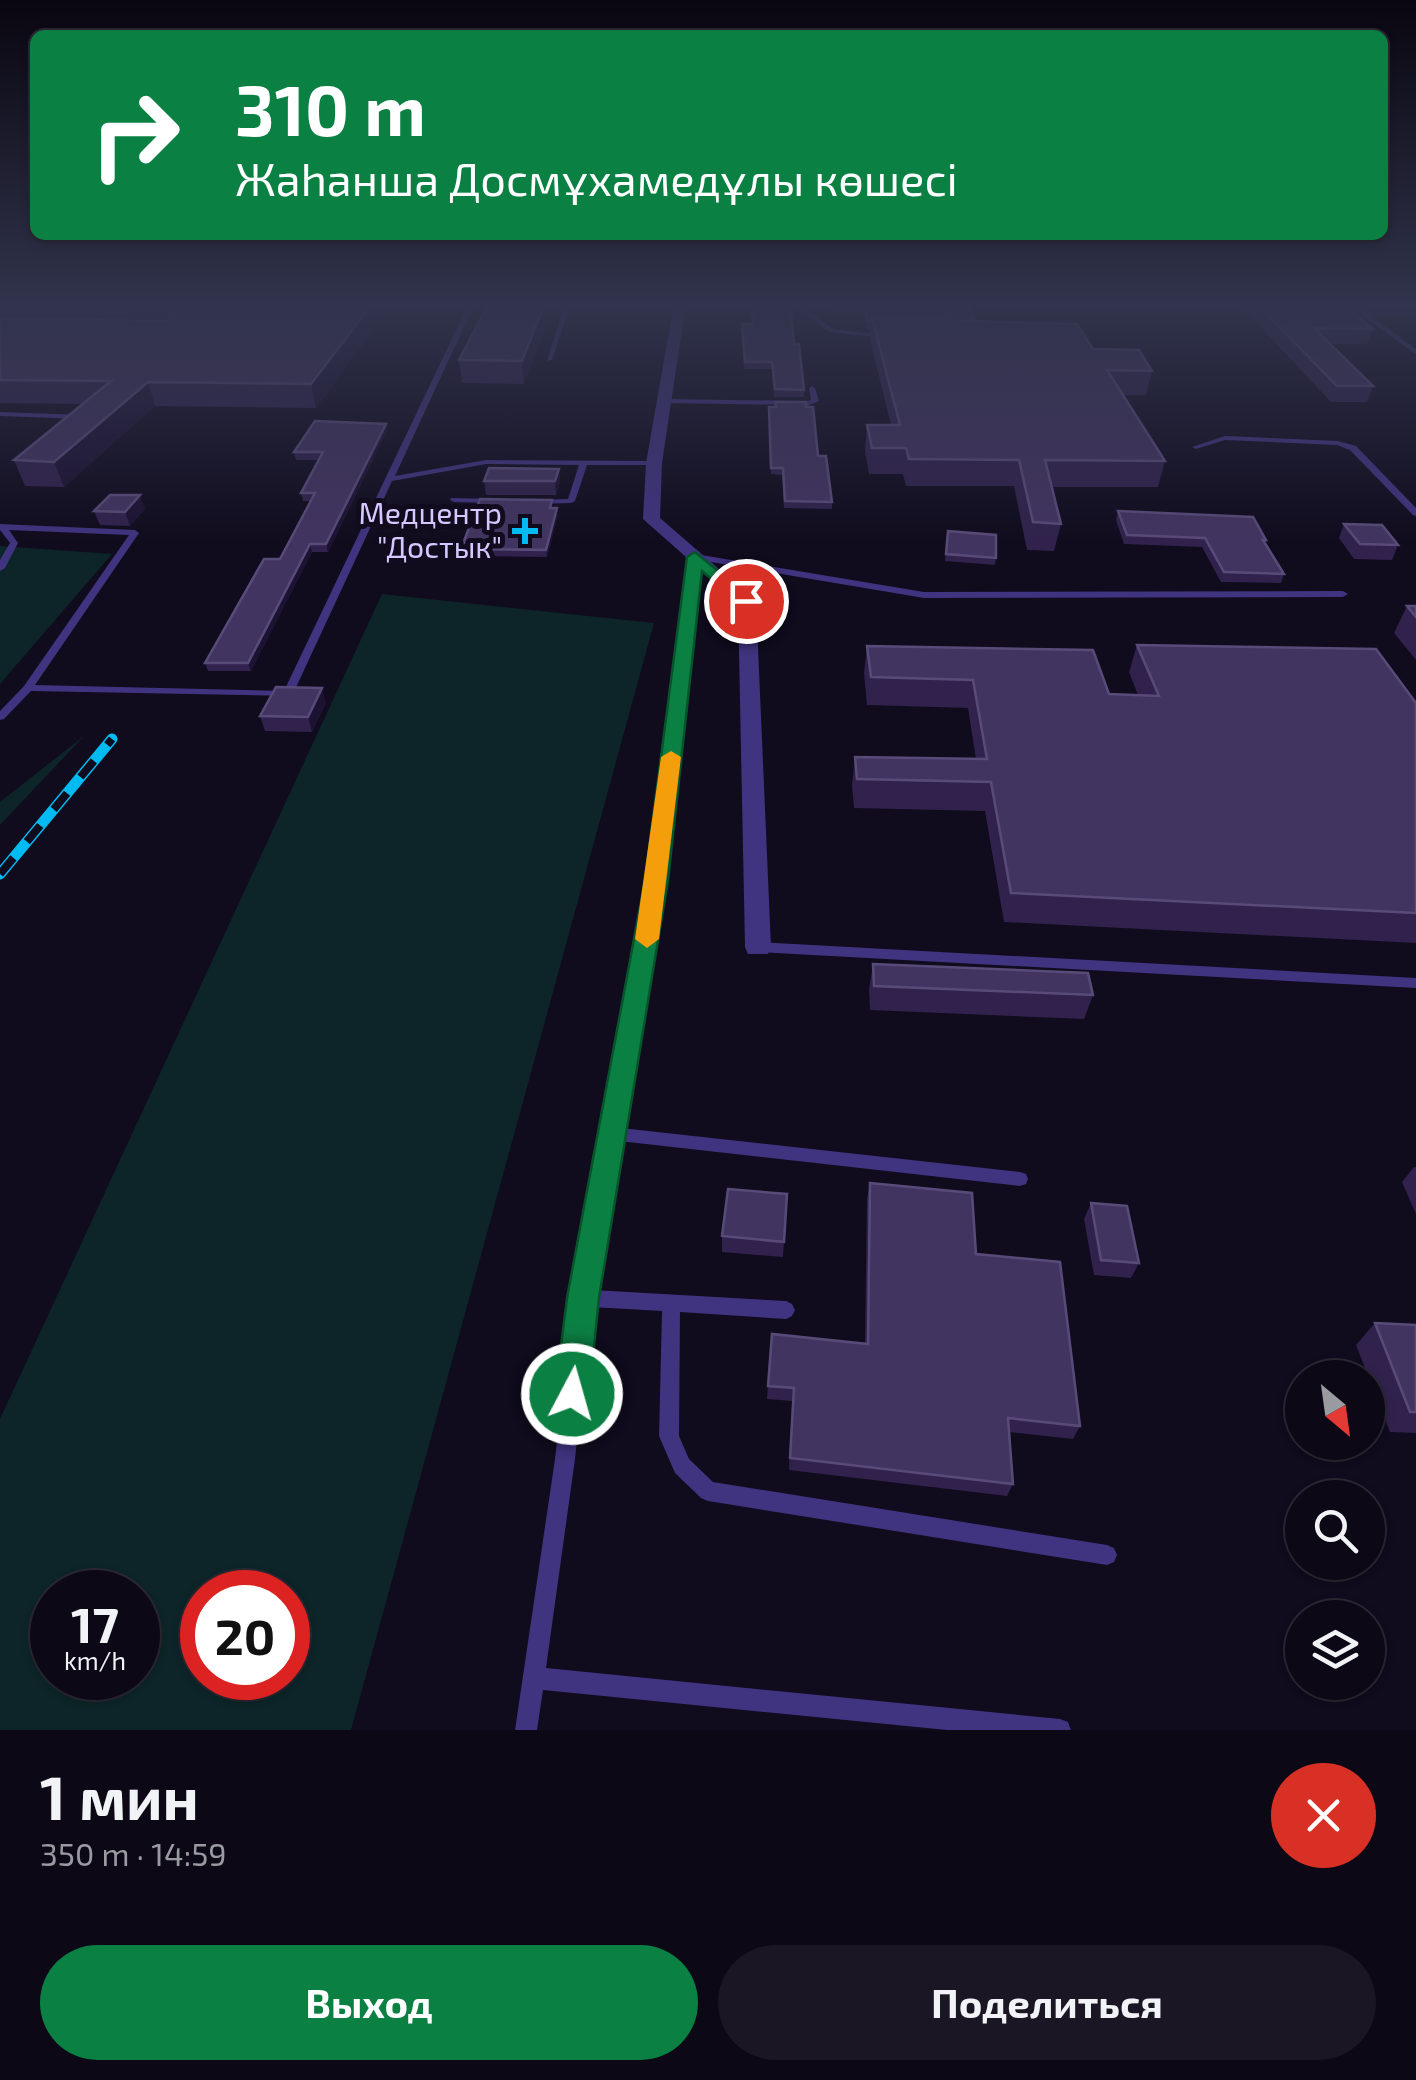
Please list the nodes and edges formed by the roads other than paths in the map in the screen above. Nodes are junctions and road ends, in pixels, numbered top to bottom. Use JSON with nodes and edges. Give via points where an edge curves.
{"nodes":[{"id":1,"x":434,"y":384,"type":"edge"},
{"id":2,"x":667,"y":384,"type":"edge"},
{"id":3,"x":812,"y":388,"type":"dead end"},
{"id":4,"x":664,"y":401,"type":"junction"},
{"id":5,"x":0,"y":414,"type":"edge"},
{"id":6,"x":73,"y":430,"type":"edge"},
{"id":7,"x":1196,"y":447,"type":"dead end"},
{"id":8,"x":584,"y":462,"type":"junction"},
{"id":9,"x":654,"y":463,"type":"junction"},
{"id":10,"x":390,"y":479,"type":"junction"},
{"id":11,"x":454,"y":500,"type":"dead end"},
{"id":12,"x":508,"y":501,"type":"edge"},
{"id":13,"x":526,"y":502,"type":"edge"},
{"id":14,"x":1416,"y":513,"type":"edge"},
{"id":15,"x":2,"y":527,"type":"edge"},
{"id":16,"x":695,"y":557,"type":"junction"},
{"id":17,"x":0,"y":568,"type":"edge"},
{"id":18,"x":1343,"y":594,"type":"dead end"},
{"id":19,"x":28,"y":688,"type":"junction"},
{"id":20,"x":0,"y":698,"type":"edge"},
{"id":21,"x":17,"y":699,"type":"junction"},
{"id":22,"x":0,"y":717,"type":"edge"},
{"id":23,"x":758,"y":947,"type":"joint"},
{"id":24,"x":1416,"y":982,"type":"edge"},
{"id":25,"x":614,"y":1134,"type":"junction"},
{"id":26,"x":1020,"y":1179,"type":"dead end"},
{"id":27,"x":583,"y":1298,"type":"junction"},
{"id":28,"x":671,"y":1303,"type":"junction"},
{"id":29,"x":786,"y":1310,"type":"dead end"},
{"id":30,"x":1107,"y":1555,"type":"dead end"},
{"id":31,"x":536,"y":1678,"type":"junction"},
{"id":32,"x":526,"y":1730,"type":"edge"},
{"id":33,"x":1060,"y":1730,"type":"edge"}],
"edges":[{"from":1,"to":10,"type":"lane"},
{"from":2,"to":4,"type":"street"},
{"from":3,"to":4,"type":"lane","via":[[815,401],[809,404]]},
{"from":4,"to":9,"type":"street"},
{"from":5,"to":6,"type":"lane","via":[[80,416],[84,421]]},
{"from":7,"to":14,"type":"lane","via":[[1225,438],[1338,443],[1354,448]]},
{"from":8,"to":9,"type":"lane"},
{"from":8,"to":10,"type":"lane","via":[[486,462]]},
{"from":8,"to":13,"type":"lane","via":[[571,501]]},
{"from":9,"to":16,"type":"street","via":[[651,519]]},
{"from":10,"to":19,"type":"lane","via":[[288,694]]},
{"from":11,"to":12,"type":"lane"},
{"from":15,"to":17,"type":"lane","via":[[14,544]]},
{"from":15,"to":19,"type":"lane","via":[[135,533]]},
{"from":16,"to":18,"type":"lane","via":[[924,594]]},
{"from":16,"to":23,"type":"street","via":[[746,601]]},
{"from":16,"to":25,"type":"lane","via":[[656,880]]},
{"from":19,"to":21,"type":"lane"},
{"from":20,"to":21,"type":"lane"},
{"from":21,"to":22,"type":"lane"},
{"from":23,"to":24,"type":"lane"},
{"from":25,"to":26,"type":"lane"},
{"from":25,"to":27,"type":"lane"},
{"from":27,"to":28,"type":"lane"},
{"from":27,"to":31,"type":"lane"},
{"from":28,"to":29,"type":"lane"},
{"from":28,"to":30,"type":"lane","via":[[669,1436],[682,1466],[708,1492]]},
{"from":31,"to":32,"type":"lane"},
{"from":31,"to":33,"type":"lane"}]}
